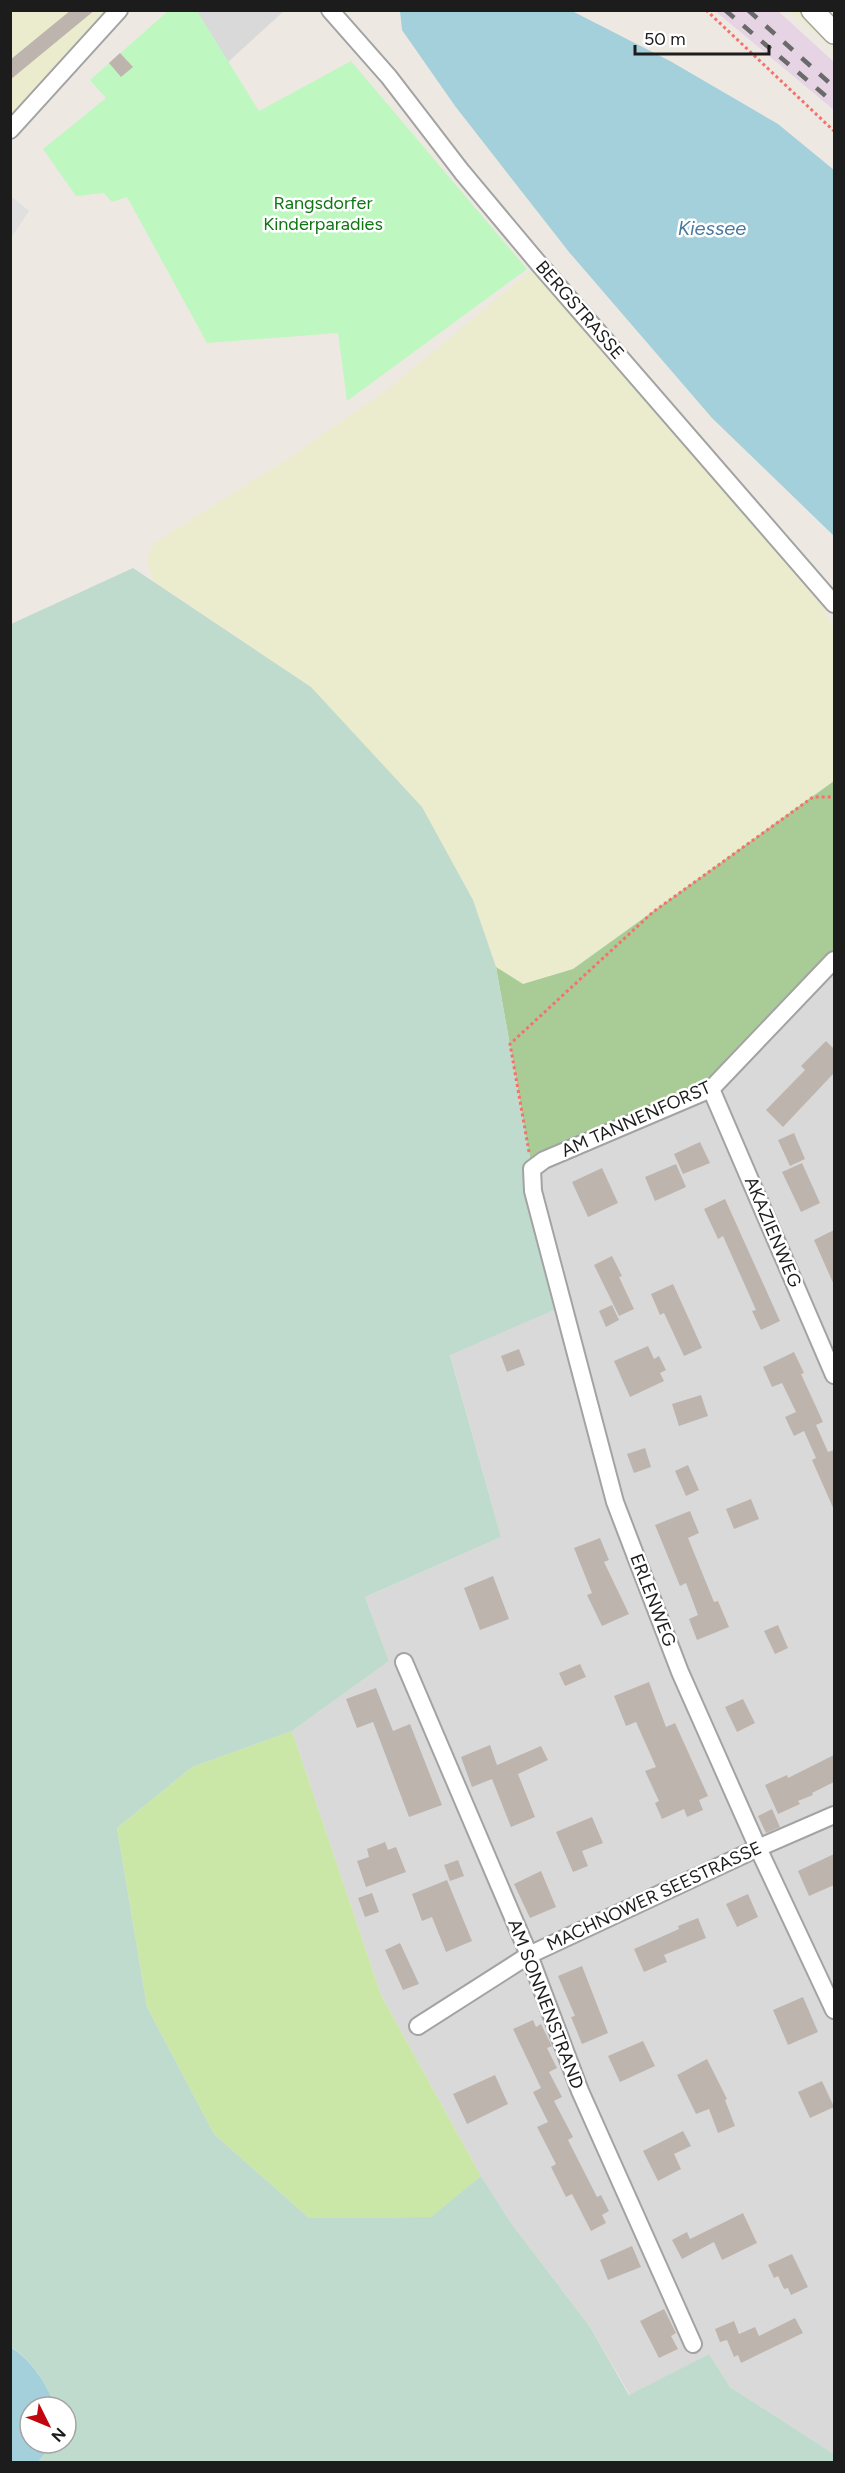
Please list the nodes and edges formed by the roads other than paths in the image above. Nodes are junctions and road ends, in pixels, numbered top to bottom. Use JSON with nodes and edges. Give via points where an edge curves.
{"nodes":[{"id":1,"x":120,"y":10,"type":"edge"},
{"id":2,"x":330,"y":10,"type":"edge"},
{"id":3,"x":812,"y":10,"type":"edge"},
{"id":4,"x":834,"y":33,"type":"edge"},
{"id":5,"x":10,"y":130,"type":"edge"},
{"id":6,"x":834,"y":604,"type":"edge"},
{"id":7,"x":834,"y":960,"type":"edge"},
{"id":8,"x":711,"y":1089,"type":"junction"},
{"id":9,"x":532,"y":1169,"type":"joint"},
{"id":10,"x":834,"y":1375,"type":"edge"},
{"id":11,"x":404,"y":1662,"type":"dead end"},
{"id":12,"x":834,"y":1815,"type":"edge"},
{"id":13,"x":758,"y":1848,"type":"junction"},
{"id":14,"x":529,"y":1955,"type":"junction"},
{"id":15,"x":834,"y":2010,"type":"edge"},
{"id":16,"x":418,"y":2026,"type":"dead end"},
{"id":17,"x":693,"y":2344,"type":"dead end"}],
"edges":[{"from":1,"to":5,"type":"street"},
{"from":2,"to":6,"type":"street","name":"BERGSTRASSE","via":[[390,77],[539,264]]},
{"from":3,"to":4,"type":"street"},
{"from":7,"to":8,"type":"street","name":"AM TANNENFORST"},
{"from":8,"to":9,"type":"street","name":"AM TANNENFORST","via":[[544,1160]]},
{"from":8,"to":10,"type":"street","name":"AKAZIENWEG"},
{"from":9,"to":13,"type":"street","name":"ERLENWEG","via":[[533,1191],[615,1502],[680,1672]]},
{"from":11,"to":14,"type":"street","name":"AM SONNENSTRAND"},
{"from":12,"to":13,"type":"street","name":"MACHNOWER SEESTRASSE"},
{"from":13,"to":14,"type":"street","name":"MACHNOWER SEESTRASSE"},
{"from":13,"to":15,"type":"street","name":"ERLENWEG"},
{"from":14,"to":16,"type":"street","name":"MACHNOWER SEESTRASSE"},
{"from":14,"to":17,"type":"street","name":"AM SONNENSTRAND","via":[[580,2091]]}]}
